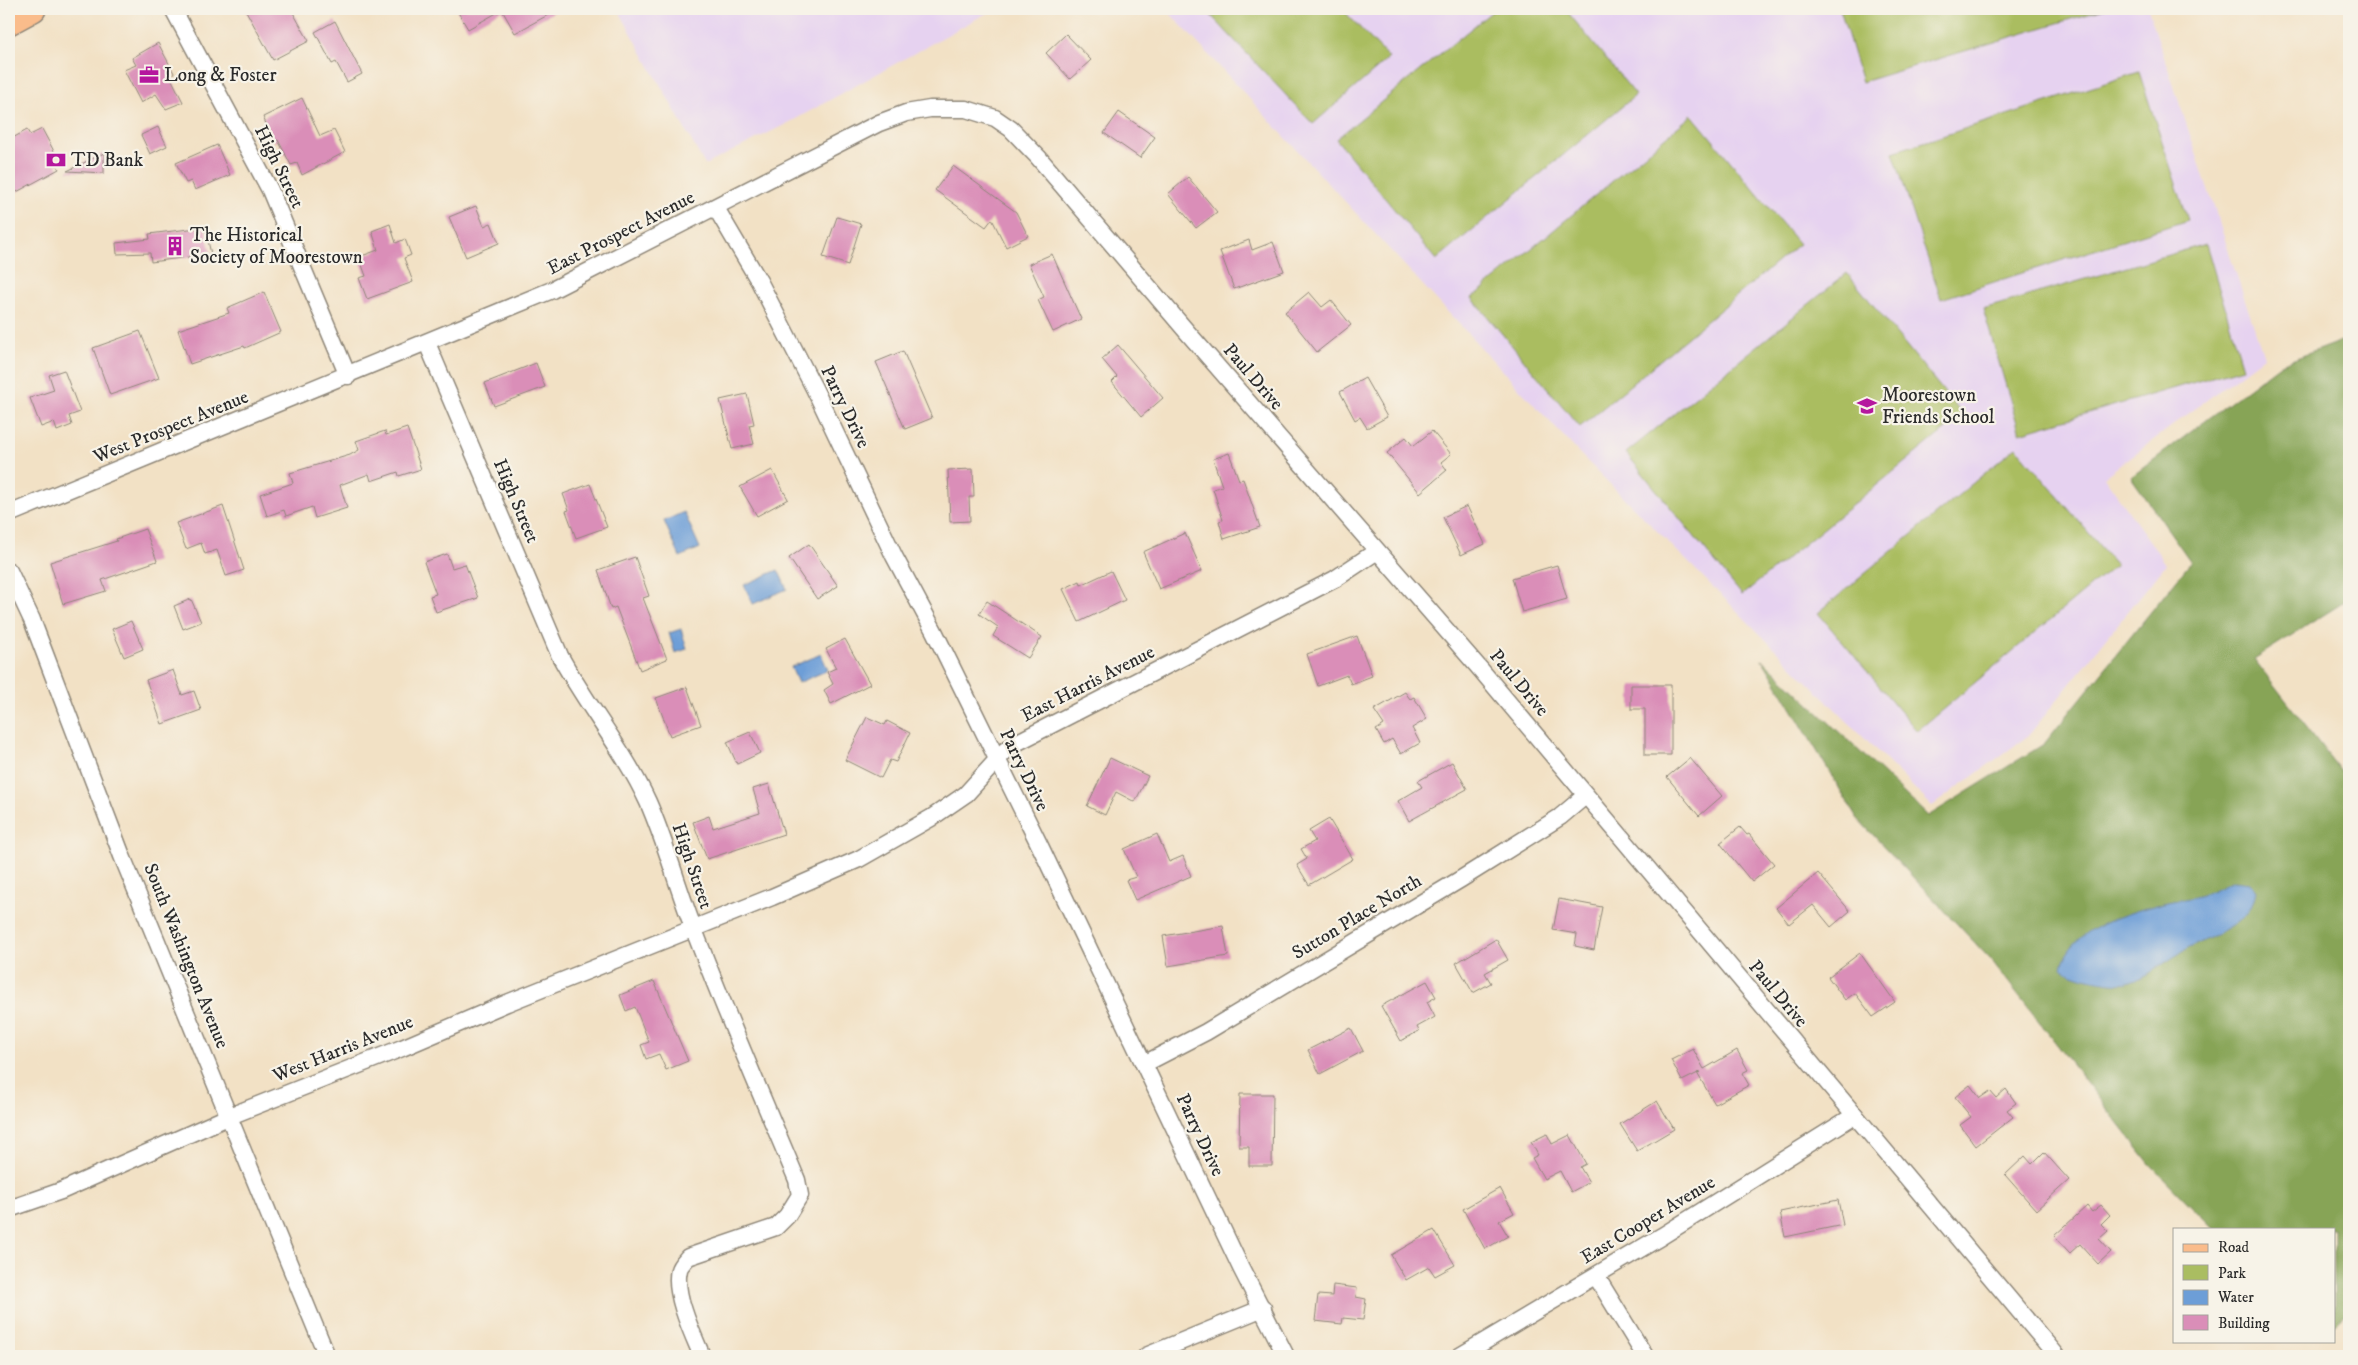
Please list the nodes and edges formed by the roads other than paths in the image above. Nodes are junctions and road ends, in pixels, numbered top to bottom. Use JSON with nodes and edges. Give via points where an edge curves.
{"nodes":[{"id":1,"x":33,"y":9,"type":"edge"},
{"id":2,"x":173,"y":9,"type":"edge"},
{"id":3,"x":9,"y":22,"type":"edge"},
{"id":4,"x":906,"y":113,"type":"joint"},
{"id":5,"x":716,"y":208,"type":"junction"},
{"id":6,"x":427,"y":343,"type":"junction"},
{"id":7,"x":348,"y":376,"type":"junction"},
{"id":8,"x":9,"y":514,"type":"edge"},
{"id":9,"x":1378,"y":551,"type":"junction"},
{"id":10,"x":9,"y":571,"type":"edge"},
{"id":11,"x":997,"y":760,"type":"junction"},
{"id":12,"x":1586,"y":796,"type":"junction"},
{"id":13,"x":693,"y":928,"type":"junction"},
{"id":14,"x":1144,"y":1064,"type":"junction"},
{"id":15,"x":1855,"y":1114,"type":"junction"},
{"id":16,"x":230,"y":1116,"type":"junction"},
{"id":17,"x":9,"y":1209,"type":"edge"},
{"id":18,"x":1596,"y":1276,"type":"junction"},
{"id":19,"x":1263,"y":1308,"type":"junction"},
{"id":20,"x":327,"y":1356,"type":"edge"},
{"id":21,"x":702,"y":1356,"type":"edge"},
{"id":22,"x":1146,"y":1356,"type":"edge"},
{"id":23,"x":1286,"y":1356,"type":"edge"},
{"id":24,"x":1460,"y":1356,"type":"edge"},
{"id":25,"x":1645,"y":1356,"type":"edge"},
{"id":26,"x":2057,"y":1356,"type":"edge"}],
"edges":[{"from":1,"to":3,"type":"main road"},
{"from":2,"to":7,"type":"street","name":"High Street","via":[[270,190]]},
{"from":4,"to":5,"type":"street","name":"East Prospect Avenue","via":[[878,123]]},
{"from":4,"to":9,"type":"street","name":"Paul Drive","via":[[930,108],[966,108],[995,118],[1011,129],[1093,219]]},
{"from":5,"to":6,"type":"street","name":"East Prospect Avenue","via":[[552,290]]},
{"from":5,"to":11,"type":"street","name":"Parry Drive","via":[[770,301]]},
{"from":6,"to":7,"type":"street","name":"East Prospect Avenue"},
{"from":6,"to":13,"type":"street","name":"High Street","via":[[560,656],[647,801]]},
{"from":7,"to":8,"type":"street","name":"West Prospect Avenue"},
{"from":9,"to":11,"type":"street","name":"East Harris Avenue","via":[[1335,579],[1016,743]]},
{"from":9,"to":12,"type":"street","name":"Paul Drive"},
{"from":10,"to":16,"type":"street","name":"South Washington Avenue","via":[[32,620],[119,847]]},
{"from":11,"to":13,"type":"street","name":"East Harris Avenue","via":[[966,794],[886,845],[802,884]]},
{"from":11,"to":14,"type":"street","name":"Parry Drive"},
{"from":12,"to":14,"type":"street","name":"Sutton Place North","via":[[1560,817],[1461,879],[1206,1032]]},
{"from":12,"to":15,"type":"street","name":"Paul Drive"},
{"from":13,"to":16,"type":"street","name":"West Harris Avenue"},
{"from":13,"to":21,"type":"street","name":"High Street","via":[[797,1180],[800,1195],[776,1227],[688,1257],[679,1269],[686,1319]]},
{"from":14,"to":19,"type":"street","name":"Parry Drive"},
{"from":15,"to":18,"type":"street","name":"East Cooper Avenue"},
{"from":15,"to":26,"type":"street","name":"Paul Drive"},
{"from":16,"to":17,"type":"street","name":"West Harris Avenue","via":[[61,1191]]},
{"from":16,"to":20,"type":"street","name":"South Washington Avenue"},
{"from":18,"to":24,"type":"street","name":"East Cooper Avenue"},
{"from":18,"to":25,"type":"street"},
{"from":19,"to":22,"type":"street"},
{"from":19,"to":23,"type":"street","name":"Parry Drive"}]}
